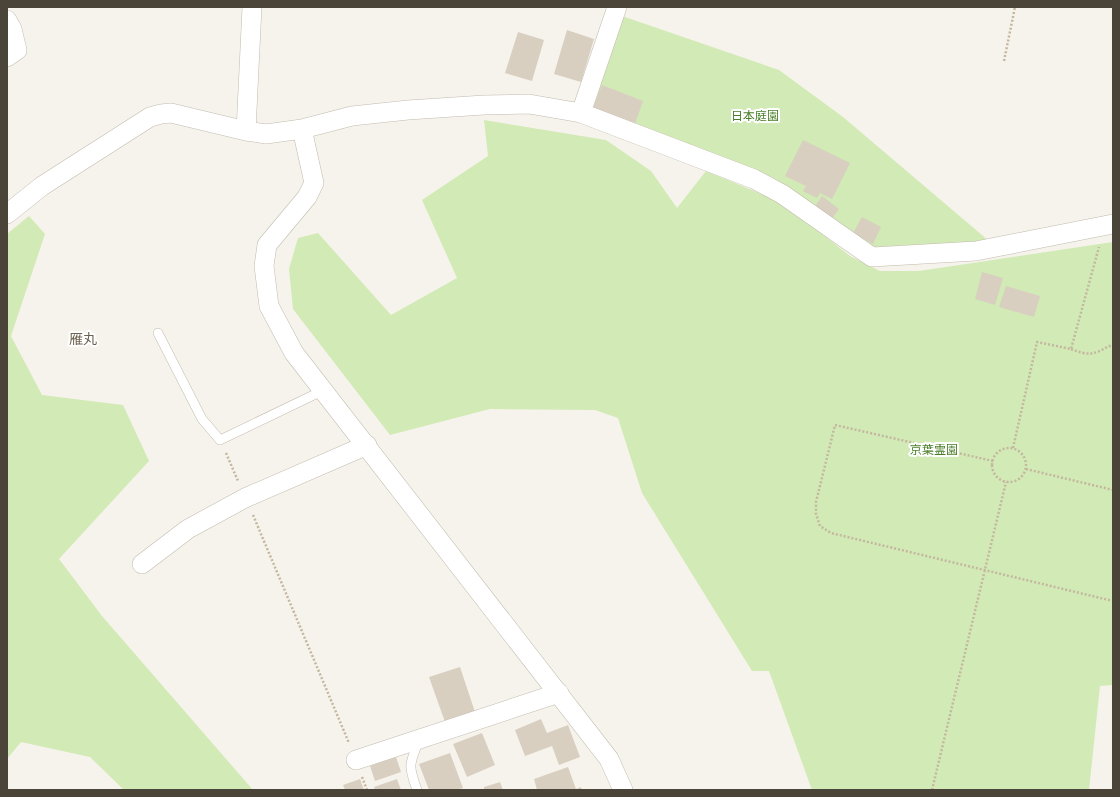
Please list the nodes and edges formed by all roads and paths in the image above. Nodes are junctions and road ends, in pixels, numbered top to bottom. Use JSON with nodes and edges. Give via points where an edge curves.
{"nodes":[{"id":1,"x":252,"y":7,"type":"edge"},
{"id":2,"x":617,"y":7,"type":"edge"},
{"id":3,"x":1015,"y":7,"type":"edge"},
{"id":4,"x":7,"y":20,"type":"edge"},
{"id":5,"x":7,"y":57,"type":"edge"},
{"id":6,"x":1004,"y":60,"type":"dead end"},
{"id":7,"x":581,"y":113,"type":"junction"},
{"id":8,"x":302,"y":129,"type":"junction"},
{"id":9,"x":246,"y":131,"type":"junction"},
{"id":10,"x":7,"y":214,"type":"edge"},
{"id":11,"x":1109,"y":225,"type":"edge"},
{"id":12,"x":158,"y":333,"type":"dead end"},
{"id":13,"x":1113,"y":347,"type":"edge"},
{"id":14,"x":1071,"y":349,"type":"junction"},
{"id":15,"x":324,"y":390,"type":"junction"},
{"id":16,"x":220,"y":440,"type":"junction"},
{"id":17,"x":367,"y":445,"type":"junction"},
{"id":18,"x":1013,"y":448,"type":"junction"},
{"id":19,"x":993,"y":461,"type":"junction"},
{"id":20,"x":1026,"y":469,"type":"junction"},
{"id":21,"x":1006,"y":482,"type":"junction"},
{"id":22,"x":1113,"y":490,"type":"edge"},
{"id":23,"x":245,"y":498,"type":"junction"},
{"id":24,"x":142,"y":564,"type":"dead end"},
{"id":25,"x":985,"y":570,"type":"junction"},
{"id":26,"x":1113,"y":601,"type":"edge"},
{"id":27,"x":559,"y":693,"type":"junction"},
{"id":28,"x":419,"y":740,"type":"junction"},
{"id":29,"x":356,"y":760,"type":"junction"},
{"id":30,"x":367,"y":790,"type":"edge"},
{"id":31,"x":417,"y":790,"type":"edge"},
{"id":32,"x":623,"y":790,"type":"edge"},
{"id":33,"x":932,"y":790,"type":"edge"}],
"edges":[{"from":1,"to":9,"type":"street"},
{"from":2,"to":7,"type":"street"},
{"from":3,"to":6,"type":"path"},
{"from":4,"to":5,"type":"street","via":[[17,50]]},
{"from":7,"to":8,"type":"street","via":[[529,104],[484,105],[352,116]]},
{"from":7,"to":11,"type":"street","via":[[754,180],[782,194],[872,257],[976,251]]},
{"from":8,"to":9,"type":"street","via":[[266,134]]},
{"from":8,"to":15,"type":"street","via":[[314,183],[307,197],[267,245],[264,266],[269,306],[294,353]]},
{"from":9,"to":10,"type":"street","via":[[171,113],[150,117],[42,186]]},
{"from":11,"to":14,"type":"path"},
{"from":12,"to":16,"type":"lane","via":[[202,419]]},
{"from":13,"to":14,"type":"path","via":[[1109,346],[1094,354]]},
{"from":14,"to":18,"type":"path","via":[[1037,342]]},
{"from":15,"to":16,"type":"lane"},
{"from":15,"to":17,"type":"street"},
{"from":16,"to":23,"type":"path"},
{"from":17,"to":23,"type":"street"},
{"from":17,"to":27,"type":"street"},
{"from":18,"to":19,"type":"path","via":[[1000,450]]},
{"from":18,"to":20,"type":"path","via":[[1024,456]]},
{"from":19,"to":21,"type":"path","via":[[992,468],[995,474]]},
{"from":19,"to":25,"type":"path","via":[[835,425],[816,502],[820,526],[831,533]]},
{"from":20,"to":21,"type":"path","via":[[1019,479]]},
{"from":20,"to":22,"type":"path"},
{"from":21,"to":25,"type":"path"},
{"from":23,"to":24,"type":"street","via":[[188,528]]},
{"from":23,"to":29,"type":"path"},
{"from":25,"to":26,"type":"path"},
{"from":25,"to":33,"type":"path"},
{"from":27,"to":28,"type":"street"},
{"from":27,"to":32,"type":"street","via":[[609,759]]},
{"from":28,"to":29,"type":"street"},
{"from":28,"to":31,"type":"lane","via":[[410,769]]},
{"from":29,"to":30,"type":"path"}]}
